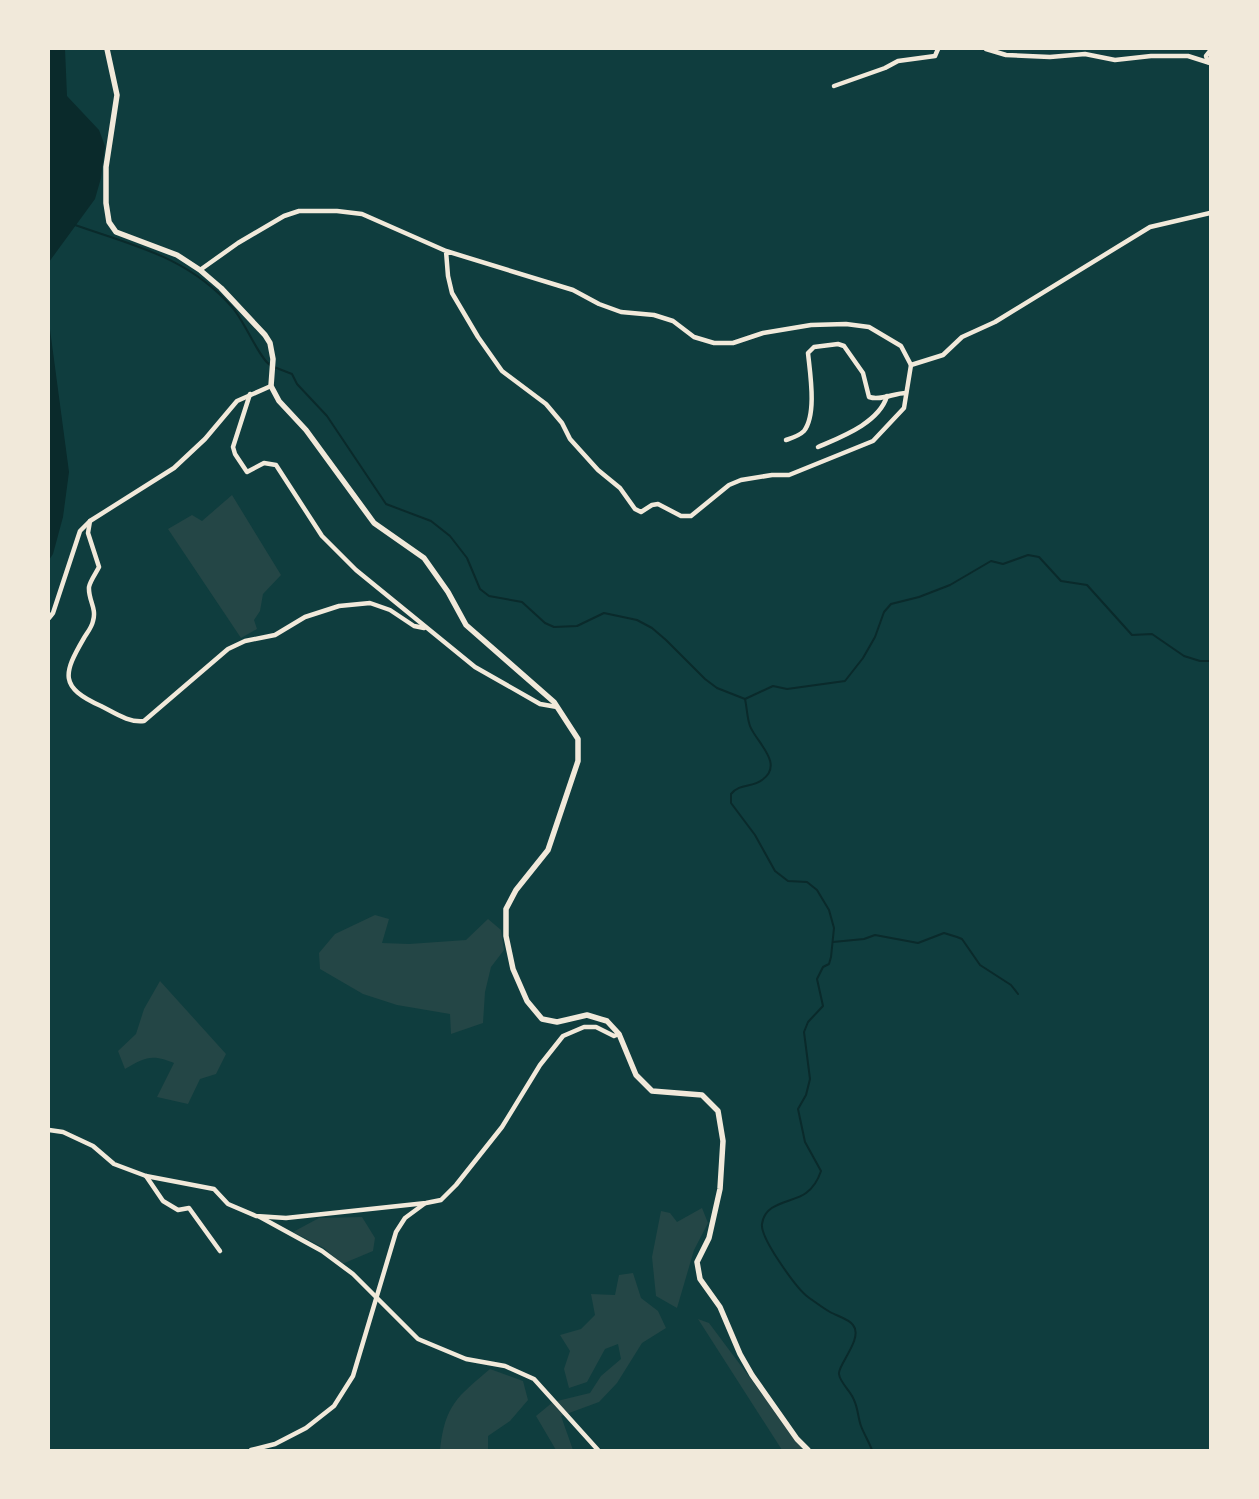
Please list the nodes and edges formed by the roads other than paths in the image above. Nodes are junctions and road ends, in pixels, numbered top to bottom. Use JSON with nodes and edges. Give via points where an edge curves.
{"nodes":[{"id":1,"x":107,"y":49,"type":"edge"},
{"id":2,"x":938,"y":49,"type":"edge"},
{"id":3,"x":986,"y":49,"type":"edge"},
{"id":4,"x":1210,"y":51,"type":"edge"},
{"id":5,"x":1209,"y":62,"type":"edge"},
{"id":6,"x":834,"y":86,"type":"dead end"},
{"id":7,"x":1210,"y":213,"type":"edge"},
{"id":8,"x":446,"y":251,"type":"junction"},
{"id":9,"x":200,"y":270,"type":"junction"},
{"id":10,"x":911,"y":364,"type":"junction"},
{"id":11,"x":272,"y":383,"type":"junction"},
{"id":12,"x":906,"y":393,"type":"junction"},
{"id":13,"x":250,"y":394,"type":"junction"},
{"id":14,"x":886,"y":396,"type":"junction"},
{"id":15,"x":786,"y":440,"type":"dead end"},
{"id":16,"x":818,"y":447,"type":"dead end"},
{"id":17,"x":90,"y":521,"type":"junction"},
{"id":18,"x":49,"y":618,"type":"edge"},
{"id":19,"x":424,"y":628,"type":"junction"},
{"id":20,"x":557,"y":706,"type":"junction"},
{"id":21,"x":619,"y":1034,"type":"junction"},
{"id":22,"x":50,"y":1132,"type":"edge"},
{"id":23,"x":146,"y":1176,"type":"junction"},
{"id":24,"x":426,"y":1203,"type":"junction"},
{"id":25,"x":256,"y":1216,"type":"junction"},
{"id":26,"x":220,"y":1251,"type":"dead end"},
{"id":27,"x":376,"y":1299,"type":"junction"},
{"id":28,"x":251,"y":1450,"type":"edge"},
{"id":29,"x":598,"y":1450,"type":"edge"},
{"id":30,"x":808,"y":1450,"type":"edge"}],
"edges":[{"from":1,"to":9,"type":"street","via":[[117,96],[106,167],[109,222],[116,232],[177,255]]},
{"from":2,"to":6,"type":"street","via":[[935,56],[898,61]]},
{"from":3,"to":5,"type":"street","via":[[1006,55],[1050,57],[1085,54],[1115,60],[1188,56]]},
{"from":4,"to":5,"type":"street","via":[[1206,56]]},
{"from":7,"to":10,"type":"street","via":[[1150,227],[995,322],[962,337],[943,354]]},
{"from":8,"to":9,"type":"street","via":[[362,214],[300,211],[284,216],[238,243]]},
{"from":8,"to":10,"type":"street","via":[[573,290],[621,312],[654,314],[673,321],[694,337],[714,343],[733,343],[763,333],[811,325],[846,324],[869,327],[901,346]]},
{"from":8,"to":12,"type":"street","via":[[452,293],[502,372],[546,404],[570,439],[641,512],[658,504],[681,516],[692,516],[728,485],[772,475],[789,475],[873,441],[904,408]]},
{"from":9,"to":11,"type":"street","via":[[265,335],[273,359]]},
{"from":10,"to":12,"type":"street"},
{"from":11,"to":13,"type":"street"},
{"from":11,"to":20,"type":"street","via":[[279,400],[306,430],[374,522],[424,558],[466,625]]},
{"from":12,"to":14,"type":"street"},
{"from":13,"to":17,"type":"street","via":[[237,401],[205,439],[174,468]]},
{"from":13,"to":19,"type":"street","via":[[233,447],[247,472],[264,463],[276,466],[322,536]]},
{"from":14,"to":15,"type":"street","via":[[869,397],[863,373],[844,346],[814,347],[808,353],[812,396],[809,420],[804,430]]},
{"from":14,"to":16,"type":"street","via":[[867,422]]},
{"from":17,"to":18,"type":"street","via":[[80,531]]},
{"from":17,"to":19,"type":"street","via":[[88,533],[99,567],[89,584],[95,608],[93,622],[71,660],[68,676],[72,688],[84,699],[134,722],[144,721],[228,649],[275,634],[305,617],[339,606],[370,603]]},
{"from":19,"to":20,"type":"street","via":[[475,666],[540,704]]},
{"from":20,"to":21,"type":"street","via":[[578,740],[578,761],[548,850],[516,890],[506,909],[506,936],[513,969],[527,1002],[542,1019],[557,1022],[587,1015],[607,1021]]},
{"from":21,"to":24,"type":"street","via":[[614,1036],[596,1027],[584,1027],[563,1036],[540,1065],[502,1127],[456,1185],[441,1200]]},
{"from":21,"to":30,"type":"street","via":[[636,1075],[652,1091],[702,1095],[718,1111],[723,1141],[720,1189],[709,1238],[697,1262],[700,1279],[720,1307],[752,1375],[796,1439]]},
{"from":22,"to":23,"type":"street","via":[[63,1132],[93,1146],[114,1164]]},
{"from":23,"to":25,"type":"street","via":[[214,1189],[228,1204]]},
{"from":23,"to":26,"type":"street","via":[[163,1201],[178,1210],[189,1208]]},
{"from":24,"to":25,"type":"street","via":[[286,1218]]},
{"from":24,"to":27,"type":"street","via":[[406,1218],[396,1232]]},
{"from":25,"to":27,"type":"street","via":[[322,1251],[353,1274]]},
{"from":27,"to":28,"type":"street","via":[[353,1376],[334,1406],[306,1428],[275,1444]]},
{"from":27,"to":29,"type":"street","via":[[418,1339],[466,1360],[506,1366],[534,1379]]}]}
